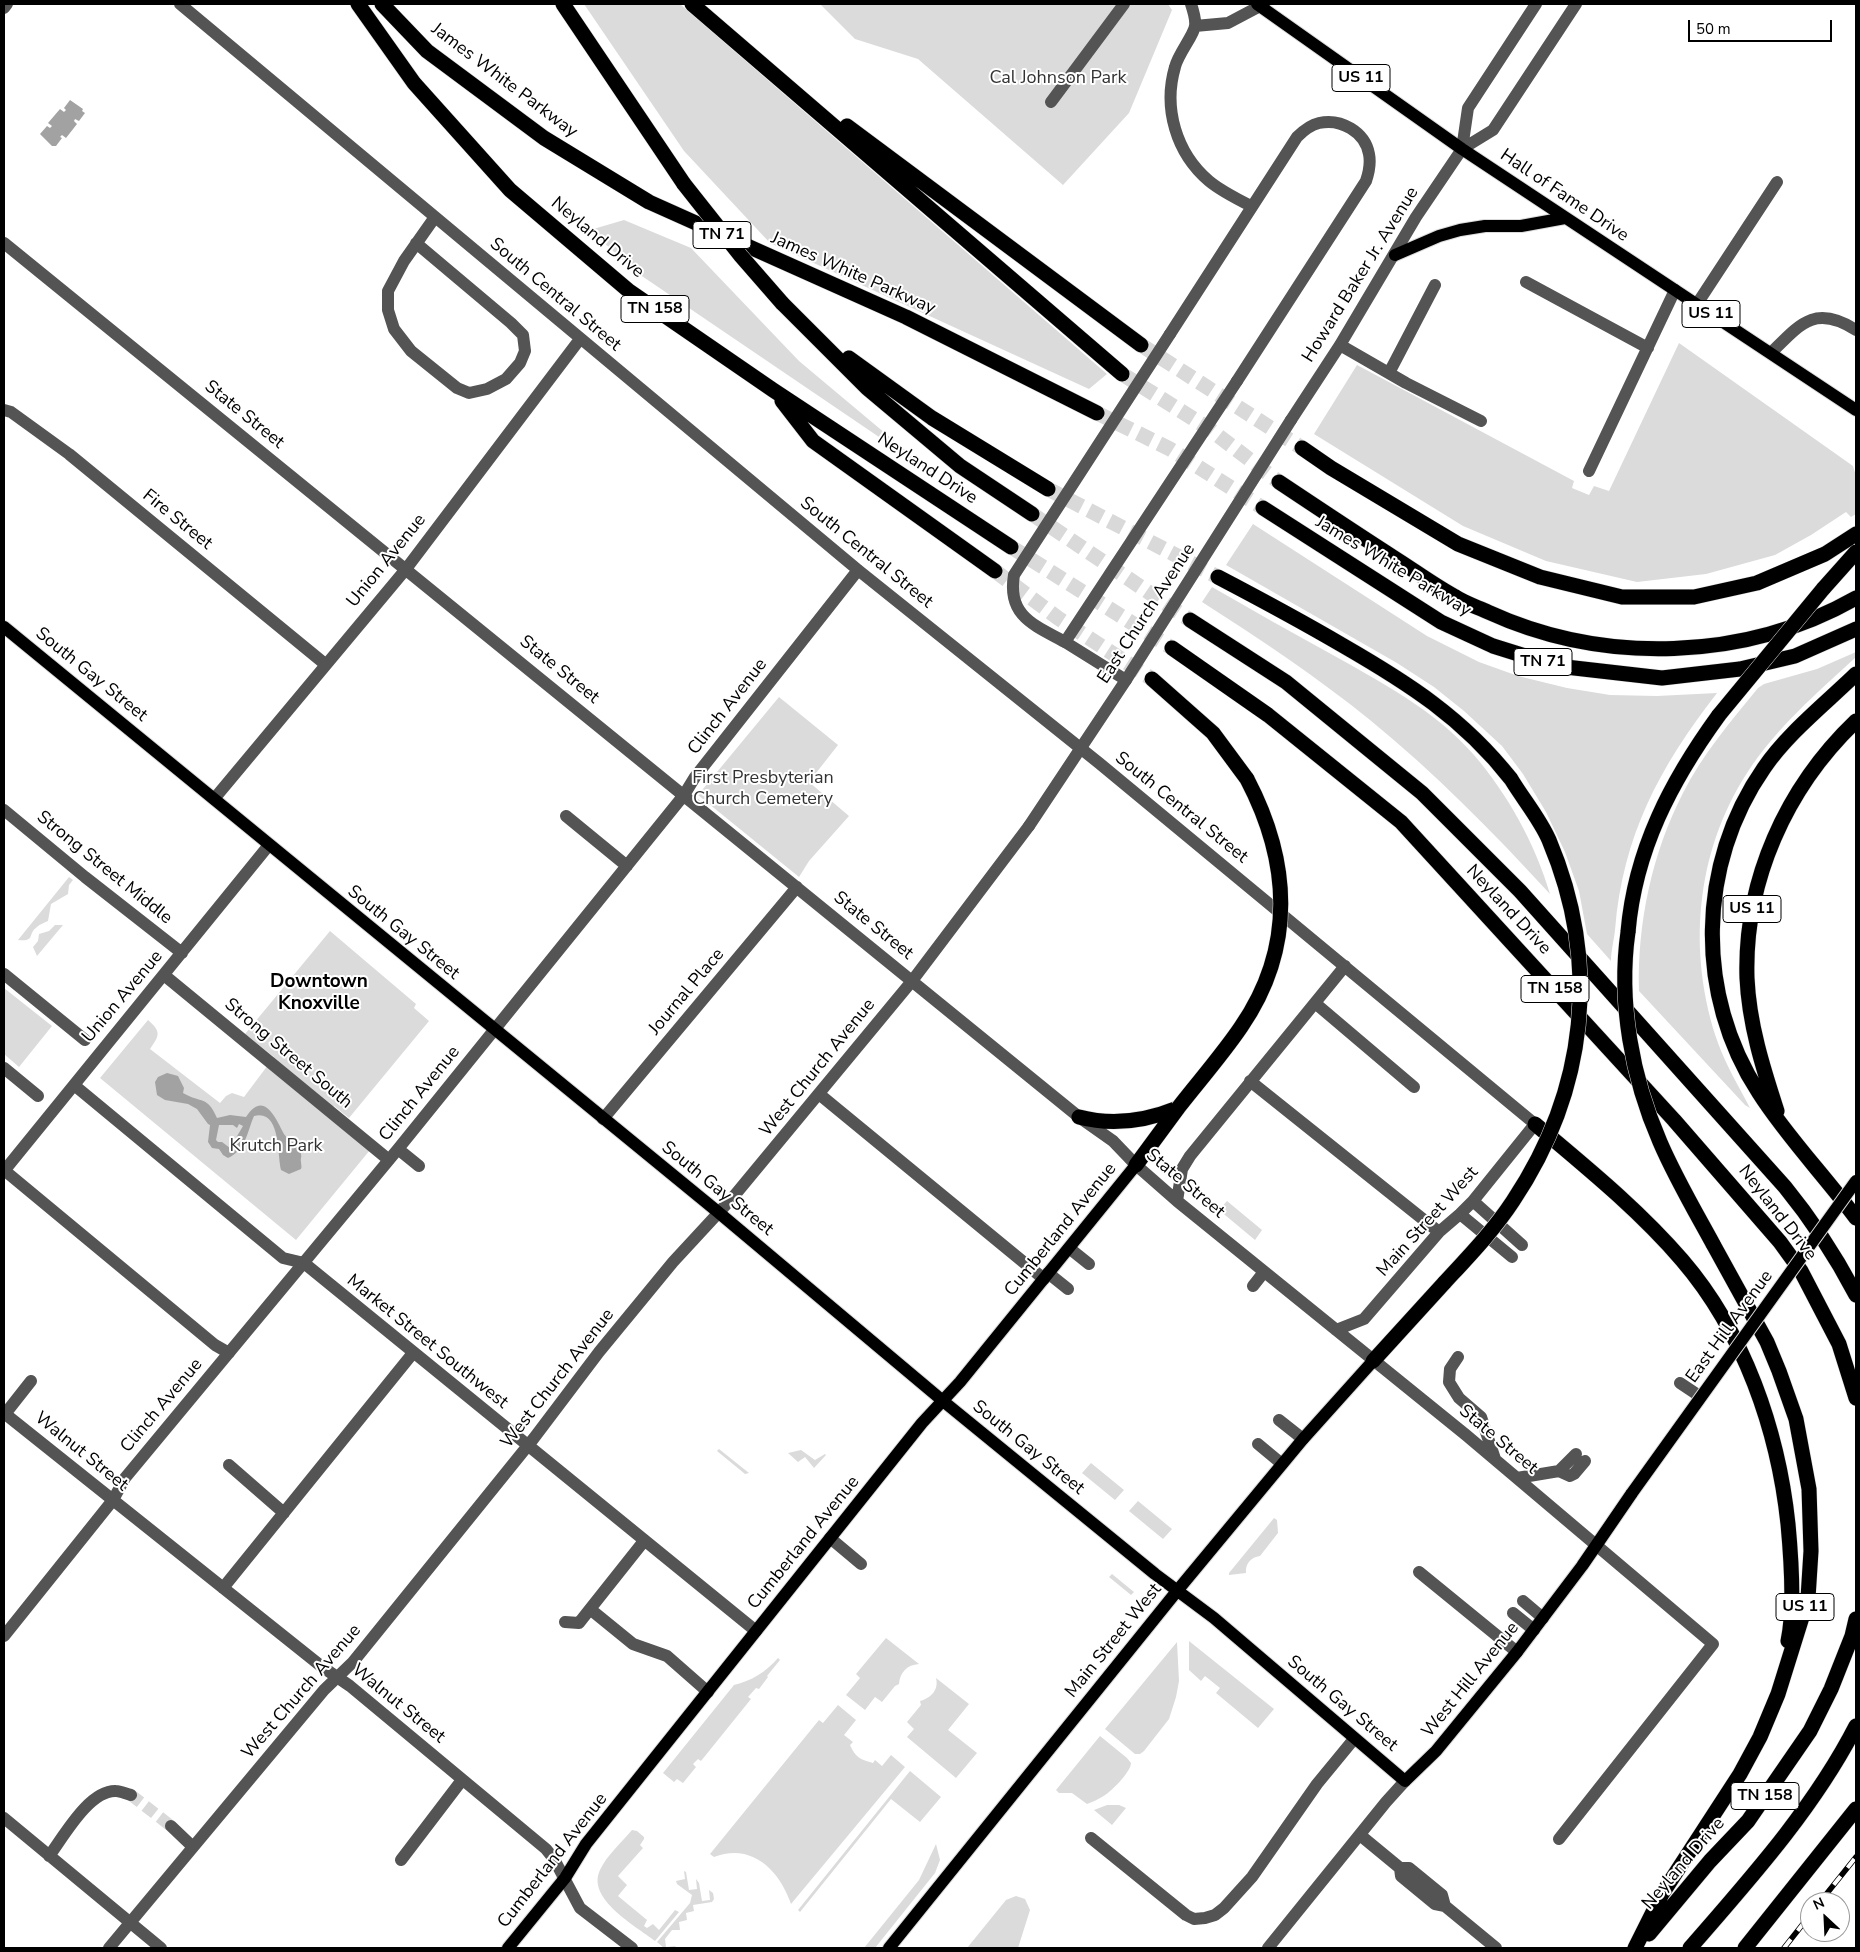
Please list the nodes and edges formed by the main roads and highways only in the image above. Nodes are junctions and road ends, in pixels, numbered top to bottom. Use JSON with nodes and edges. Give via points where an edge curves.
{"nodes":[{"id":1,"x":358,"y":4,"type":"edge"},
{"id":2,"x":382,"y":4,"type":"edge"},
{"id":3,"x":563,"y":4,"type":"edge"},
{"id":4,"x":692,"y":4,"type":"edge"},
{"id":5,"x":1260,"y":5,"type":"edge"},
{"id":6,"x":747,"y":51,"type":"junction"},
{"id":7,"x":1565,"y":218,"type":"junction"},
{"id":8,"x":1394,"y":255,"type":"road end"},
{"id":9,"x":816,"y":335,"type":"junction"},
{"id":10,"x":1141,"y":345,"type":"tunnel mouth"},
{"id":11,"x":1122,"y":374,"type":"tunnel mouth"},
{"id":12,"x":773,"y":390,"type":"junction"},
{"id":13,"x":1856,"y":410,"type":"edge"},
{"id":14,"x":1097,"y":413,"type":"tunnel mouth"},
{"id":15,"x":1302,"y":448,"type":"tunnel mouth"},
{"id":16,"x":1279,"y":482,"type":"tunnel mouth"},
{"id":17,"x":1048,"y":489,"type":"tunnel mouth"},
{"id":18,"x":1262,"y":508,"type":"tunnel mouth"},
{"id":19,"x":1032,"y":514,"type":"tunnel mouth"},
{"id":20,"x":1856,"y":534,"type":"edge"},
{"id":21,"x":1011,"y":546,"type":"tunnel mouth"},
{"id":22,"x":1856,"y":552,"type":"edge"},
{"id":23,"x":995,"y":571,"type":"tunnel mouth"},
{"id":24,"x":1218,"y":577,"type":"tunnel mouth"},
{"id":25,"x":1856,"y":598,"type":"edge"},
{"id":26,"x":1190,"y":620,"type":"tunnel mouth"},
{"id":27,"x":4,"y":627,"type":"edge"},
{"id":28,"x":1856,"y":630,"type":"edge"},
{"id":29,"x":1172,"y":648,"type":"tunnel mouth"},
{"id":30,"x":1856,"y":674,"type":"edge"},
{"id":31,"x":1152,"y":679,"type":"tunnel mouth"},
{"id":32,"x":1856,"y":721,"type":"edge"},
{"id":33,"x":1178,"y":1108,"type":"junction"},
{"id":34,"x":1079,"y":1117,"type":"road end"},
{"id":35,"x":1780,"y":1122,"type":"junction"},
{"id":36,"x":1535,"y":1124,"type":"road end"},
{"id":37,"x":1136,"y":1166,"type":"joint"},
{"id":38,"x":1856,"y":1181,"type":"edge"},
{"id":39,"x":1856,"y":1218,"type":"edge"},
{"id":40,"x":1856,"y":1295,"type":"edge"},
{"id":41,"x":1373,"y":1361,"type":"joint"},
{"id":42,"x":1856,"y":1398,"type":"edge"},
{"id":43,"x":943,"y":1401,"type":"junction"},
{"id":44,"x":1632,"y":1493,"type":"joint"},
{"id":45,"x":1177,"y":1591,"type":"junction"},
{"id":46,"x":1856,"y":1619,"type":"edge"},
{"id":47,"x":1778,"y":1694,"type":"junction"},
{"id":48,"x":1856,"y":1726,"type":"edge"},
{"id":49,"x":1405,"y":1781,"type":"joint"},
{"id":50,"x":1856,"y":1809,"type":"edge"},
{"id":51,"x":508,"y":1948,"type":"edge"},
{"id":52,"x":889,"y":1948,"type":"edge"},
{"id":53,"x":1635,"y":1948,"type":"edge"},
{"id":54,"x":1690,"y":1948,"type":"edge"},
{"id":55,"x":1745,"y":1948,"type":"edge"}],
"edges":[{"from":1,"to":12,"type":"highway","name":"Neyland Drive","number":"TN 158","via":[[414,83],[510,190],[629,291]]},
{"from":2,"to":14,"type":"highway","name":"James White Parkway","number":"TN 71","via":[[427,51],[536,132],[649,202],[906,317]]},
{"from":3,"to":9,"type":"highway","name":"Neyland Drive","bridge":true,"via":[[684,184],[782,303]]},
{"from":4,"to":6,"type":"highway"},
{"from":5,"to":7,"type":"main road","name":"Hall of Fame Drive","number":"US 11"},
{"from":6,"to":10,"type":"highway"},
{"from":6,"to":11,"type":"highway"},
{"from":7,"to":8,"type":"main road","via":[[1521,226],[1460,230]]},
{"from":7,"to":13,"type":"main road","name":"Hall of Fame Drive","number":"US 11"},
{"from":9,"to":17,"type":"highway","via":[[932,418]]},
{"from":9,"to":19,"type":"highway","name":"Neyland Drive","via":[[867,388],[960,466]]},
{"from":12,"to":21,"type":"highway","name":"Neyland Drive","number":"TN 158"},
{"from":12,"to":23,"type":"highway","via":[[813,441]]},
{"from":15,"to":20,"type":"highway","via":[[1458,544],[1540,577],[1622,597],[1694,597],[1757,583],[1825,554]]},
{"from":16,"to":25,"type":"highway","name":"James White Parkway","number":"TN 71","via":[[1455,597],[1531,630],[1567,640],[1613,647],[1660,649],[1706,646],[1752,638],[1801,624]]},
{"from":18,"to":28,"type":"highway","name":"James White Parkway","number":"TN 71","via":[[1441,622],[1493,646],[1557,666],[1662,678],[1740,669],[1795,656]]},
{"from":22,"to":47,"type":"highway","number":"US 11","bridge":true,"via":[[1719,715],[1671,789],[1642,859],[1625,955],[1629,1029],[1641,1089],[1660,1143],[1767,1342],[1796,1419],[1804,1457],[1809,1489],[1811,1552],[1808,1598]]},
{"from":24,"to":41,"type":"highway","bridge":true,"via":[[1398,677],[1430,699],[1490,753],[1511,779],[1548,838],[1572,912],[1578,945],[1581,1008],[1570,1072],[1545,1146],[1513,1202]]},
{"from":26,"to":40,"type":"highway","name":"Neyland Drive","number":"TN 158","via":[[1286,682],[1348,731],[1422,792],[1513,884],[1785,1187],[1841,1265]]},
{"from":27,"to":43,"type":"main road","name":"South Gay Street","via":[[718,1212]]},
{"from":29,"to":42,"type":"highway","name":"Neyland Drive","number":"TN 158","via":[[1268,715],[1401,822],[1674,1120],[1774,1234],[1801,1271],[1839,1344]]},
{"from":30,"to":35,"type":"highway","via":[[1764,768],[1727,838],[1717,882],[1713,959],[1718,997],[1727,1030],[1742,1063]]},
{"from":31,"to":33,"type":"highway","bridge":true,"via":[[1213,733],[1247,779],[1270,831],[1281,885],[1278,940],[1258,998],[1242,1027]]},
{"from":32,"to":35,"type":"highway","number":"US 11","via":[[1816,766],[1795,796],[1780,824],[1753,902],[1748,942],[1752,1018]]},
{"from":33,"to":34,"type":"highway","via":[[1145,1119],[1122,1122]]},
{"from":33,"to":37,"type":"highway"},
{"from":35,"to":39,"type":"highway","number":"US 11"},
{"from":36,"to":47,"type":"highway","via":[[1616,1192],[1682,1261],[1706,1292],[1748,1369],[1771,1434],[1786,1503],[1790,1542],[1789,1637]]},
{"from":37,"to":43,"type":"main road","name":"Cumberland Avenue"},
{"from":38,"to":44,"type":"main road","name":"East Hill Avenue","bridge":true},
{"from":41,"to":45,"type":"main road","name":"Main Street West","via":[[1303,1439]]},
{"from":43,"to":45,"type":"main road","name":"South Gay Street"},
{"from":43,"to":51,"type":"main road","name":"Cumberland Avenue","via":[[922,1423],[586,1844],[564,1878]]},
{"from":44,"to":49,"type":"main road","name":"West Hill Avenue","via":[[1517,1652],[1436,1751]]},
{"from":45,"to":49,"type":"main road","name":"South Gay Street","via":[[1214,1618]]},
{"from":45,"to":52,"type":"main road","name":"Main Street West"},
{"from":46,"to":53,"type":"highway","name":"Neyland Drive","number":"TN 158","via":[[1831,1689],[1810,1731],[1748,1821]]},
{"from":47,"to":53,"type":"highway","number":"US 11","via":[[1740,1774],[1662,1894]]},
{"from":48,"to":54,"type":"highway","via":[[1788,1830]]},
{"from":50,"to":55,"type":"highway"}]}
